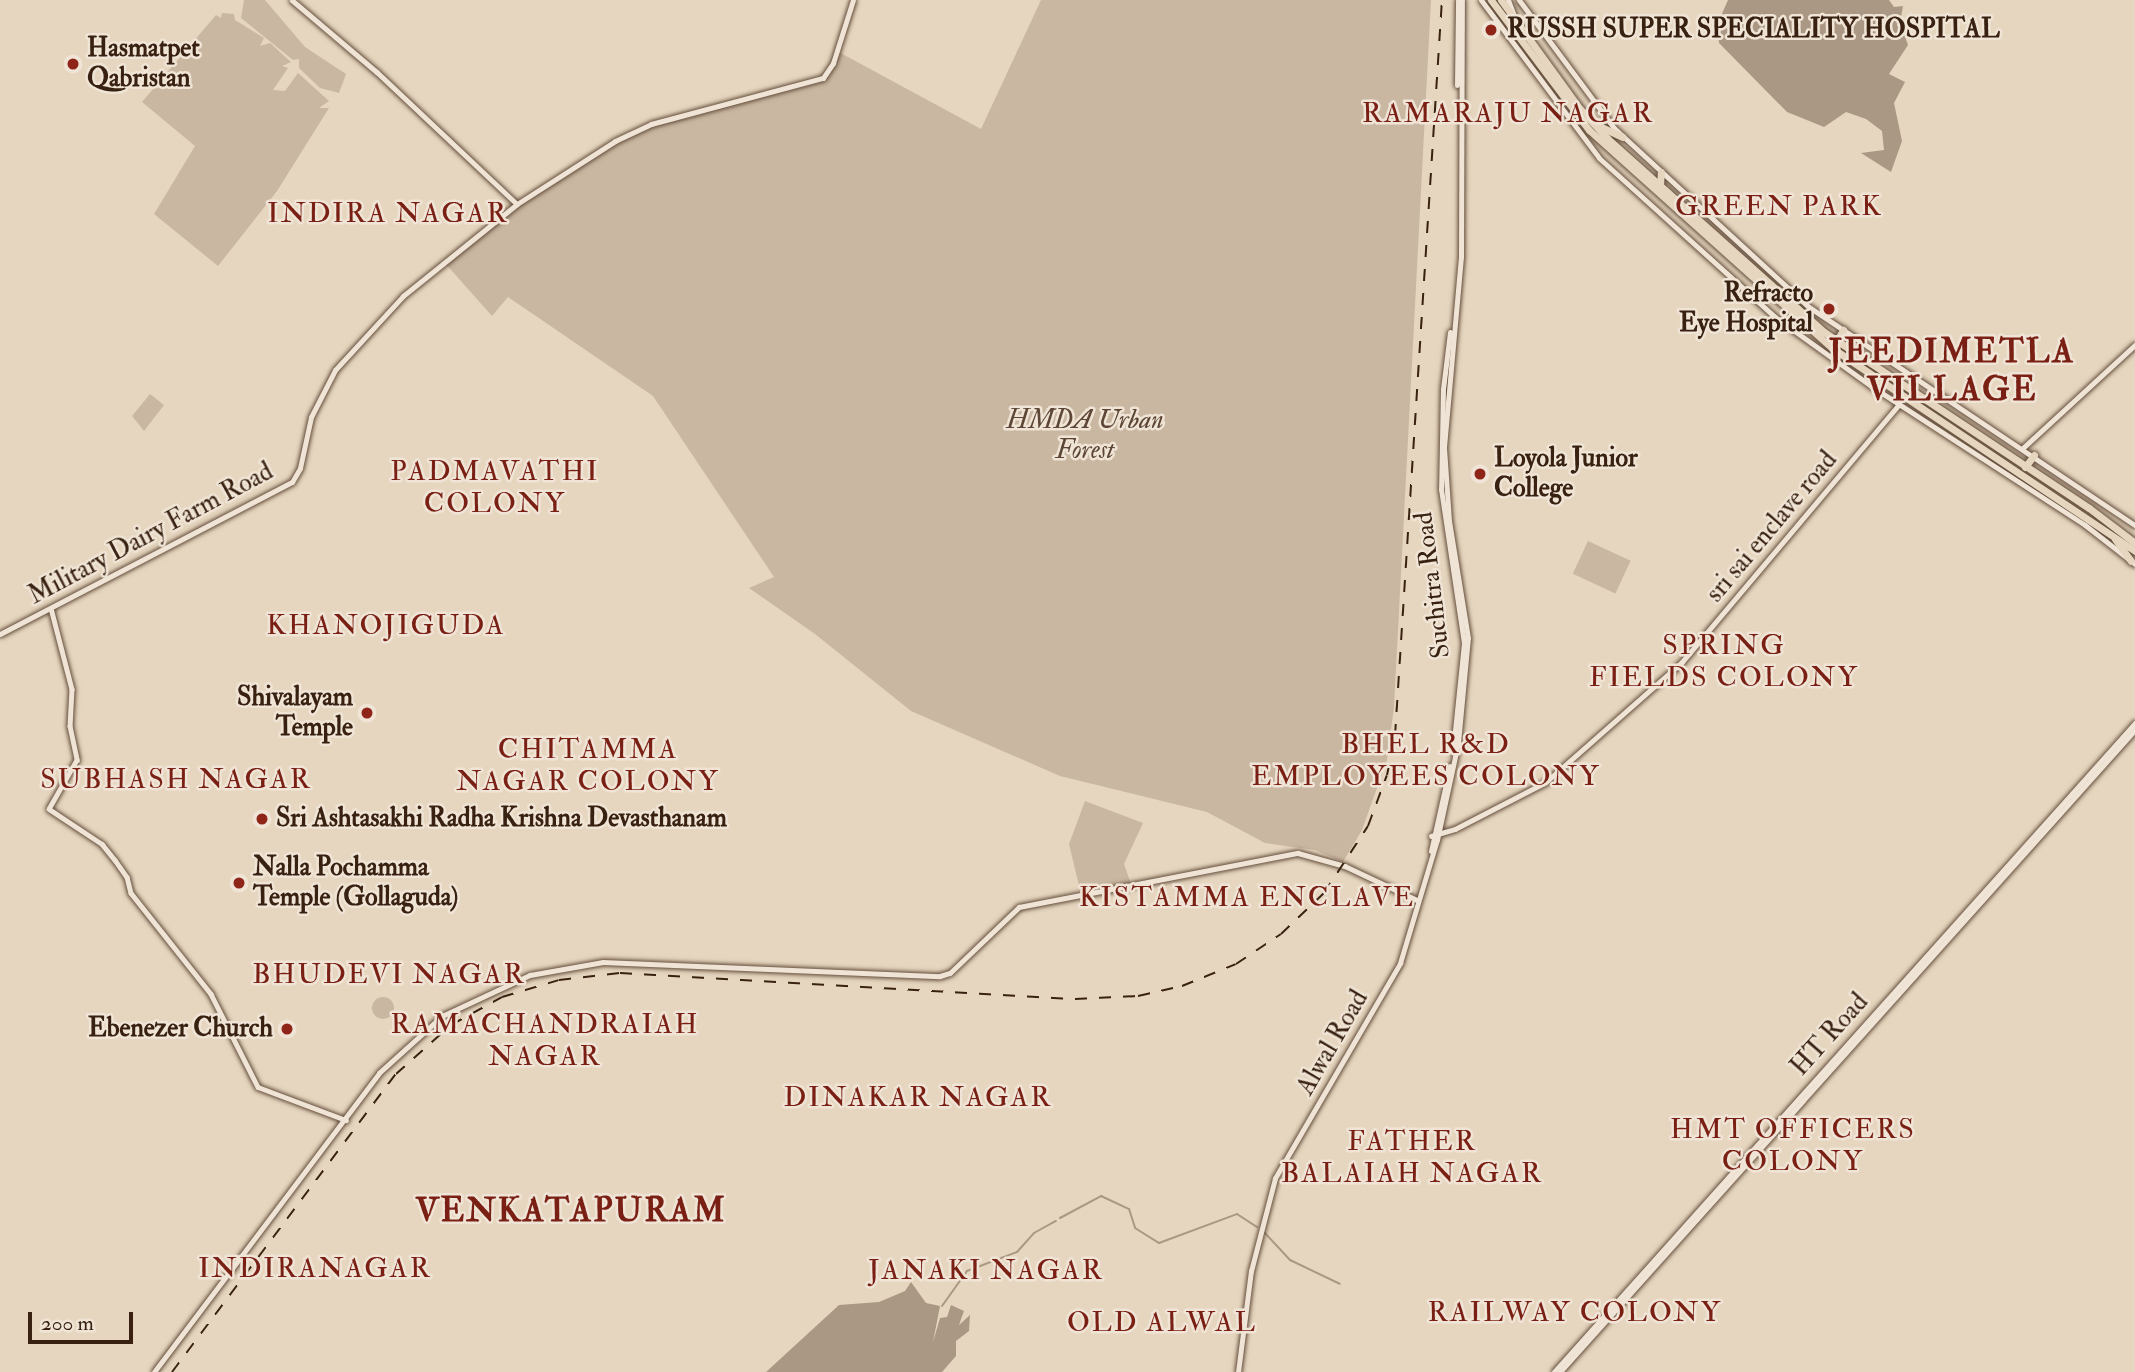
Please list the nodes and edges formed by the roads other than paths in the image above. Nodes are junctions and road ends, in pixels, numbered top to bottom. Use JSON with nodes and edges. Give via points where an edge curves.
{"nodes":[{"id":1,"x":292,"y":0,"type":"edge"},
{"id":2,"x":853,"y":0,"type":"edge"},
{"id":3,"x":1461,"y":0,"type":"edge"},
{"id":4,"x":1481,"y":0,"type":"edge"},
{"id":5,"x":1491,"y":0,"type":"edge"},
{"id":6,"x":1501,"y":0,"type":"edge"},
{"id":7,"x":1507,"y":0,"type":"edge"},
{"id":8,"x":1520,"y":0,"type":"edge"},
{"id":9,"x":1515,"y":19,"type":"junction"},
{"id":10,"x":1519,"y":32,"type":"junction"},
{"id":11,"x":1595,"y":125,"type":"junction"},
{"id":12,"x":1623,"y":137,"type":"junction"},
{"id":13,"x":1661,"y":172,"type":"junction"},
{"id":14,"x":1660,"y":185,"type":"junction"},
{"id":15,"x":517,"y":204,"type":"junction"},
{"id":16,"x":1732,"y":255,"type":"junction"},
{"id":17,"x":1843,"y":330,"type":"junction"},
{"id":18,"x":1837,"y":340,"type":"junction"},
{"id":19,"x":2135,"y":345,"type":"edge"},
{"id":20,"x":1874,"y":375,"type":"junction"},
{"id":21,"x":1868,"y":385,"type":"junction"},
{"id":22,"x":1899,"y":404,"type":"junction"},
{"id":23,"x":2023,"y":448,"type":"junction"},
{"id":24,"x":2034,"y":455,"type":"junction"},
{"id":25,"x":2025,"y":467,"type":"junction"},
{"id":26,"x":2071,"y":500,"type":"junction"},
{"id":27,"x":2135,"y":524,"type":"edge"},
{"id":28,"x":2111,"y":532,"type":"junction"},
{"id":29,"x":2135,"y":543,"type":"edge"},
{"id":30,"x":2135,"y":551,"type":"edge"},
{"id":31,"x":2133,"y":563,"type":"edge"},
{"id":32,"x":51,"y":608,"type":"junction"},
{"id":33,"x":0,"y":634,"type":"edge"},
{"id":34,"x":2135,"y":723,"type":"edge"},
{"id":35,"x":2135,"y":730,"type":"edge"},
{"id":36,"x":1435,"y":835,"type":"junction"},
{"id":37,"x":1431,"y":851,"type":"joint"},
{"id":38,"x":1417,"y":900,"type":"junction"},
{"id":39,"x":346,"y":1120,"type":"junction"},
{"id":40,"x":154,"y":1372,"type":"edge"},
{"id":41,"x":1238,"y":1372,"type":"edge"},
{"id":42,"x":1554,"y":1372,"type":"edge"},
{"id":43,"x":1560,"y":1372,"type":"edge"}],
"edges":[{"from":1,"to":15,"type":"street","via":[[377,72]]},
{"from":2,"to":15,"type":"main road","name":"Military Dairy Farm Road","via":[[833,63],[818,81],[646,126]]},
{"from":3,"to":36,"type":"main road","name":"Suchitra Road","via":[[1458,244],[1441,489],[1462,615],[1463,655],[1454,744]]},
{"from":4,"to":21,"type":"main road","via":[[1599,158],[1795,334]]},
{"from":5,"to":10,"type":"highway"},
{"from":6,"to":9,"type":"highway"},
{"from":7,"to":9,"type":"main road"},
{"from":8,"to":12,"type":"main road"},
{"from":9,"to":10,"type":"highway"},
{"from":10,"to":11,"type":"highway"},
{"from":10,"to":16,"type":"highway","via":[[1589,130]]},
{"from":11,"to":12,"type":"highway"},
{"from":11,"to":14,"type":"highway"},
{"from":12,"to":13,"type":"main road"},
{"from":13,"to":14,"type":"highway"},
{"from":13,"to":17,"type":"main road","via":[[1798,298]]},
{"from":14,"to":16,"type":"highway"},
{"from":15,"to":32,"type":"main road","name":"Military Dairy Farm Road","via":[[403,296],[358,341],[335,370],[310,417],[300,468],[292,482]]},
{"from":16,"to":18,"type":"highway"},
{"from":16,"to":20,"type":"highway","via":[[1832,348]]},
{"from":17,"to":18,"type":"highway"},
{"from":17,"to":23,"type":"main road"},
{"from":18,"to":25,"type":"highway"},
{"from":19,"to":23,"type":"street"},
{"from":20,"to":21,"type":"highway"},
{"from":20,"to":26,"type":"highway"},
{"from":21,"to":22,"type":"main road"},
{"from":22,"to":31,"type":"main road","via":[[2005,471]]},
{"from":22,"to":36,"type":"street","name":"sri sai enclave road","via":[[1682,662],[1546,782]]},
{"from":23,"to":24,"type":"main road"},
{"from":24,"to":25,"type":"highway"},
{"from":24,"to":27,"type":"main road"},
{"from":25,"to":26,"type":"highway"},
{"from":26,"to":28,"type":"highway"},
{"from":26,"to":29,"type":"highway"},
{"from":28,"to":30,"type":"highway"},
{"from":28,"to":31,"type":"highway"},
{"from":32,"to":33,"type":"main road","name":"Military Dairy Farm Road"},
{"from":32,"to":39,"type":"street","via":[[72,688],[70,726],[77,760],[50,804],[50,812],[102,844],[115,860],[127,877],[131,894],[211,995],[258,1087]]},
{"from":34,"to":42,"type":"street","name":"HT Road"},
{"from":35,"to":43,"type":"street","name":"HT Road"},
{"from":36,"to":37,"type":"main road","name":"Suchitra Road"},
{"from":37,"to":38,"type":"main road","name":"Alwal Road"},
{"from":38,"to":39,"type":"street","via":[[1345,866],[1298,853],[1019,907],[950,973],[940,976],[604,962],[561,967],[497,988],[442,1016],[379,1073]]},
{"from":38,"to":41,"type":"main road","name":"Alwal Road","via":[[1405,949],[1389,986],[1275,1178],[1251,1271]]},
{"from":39,"to":40,"type":"street"}]}
